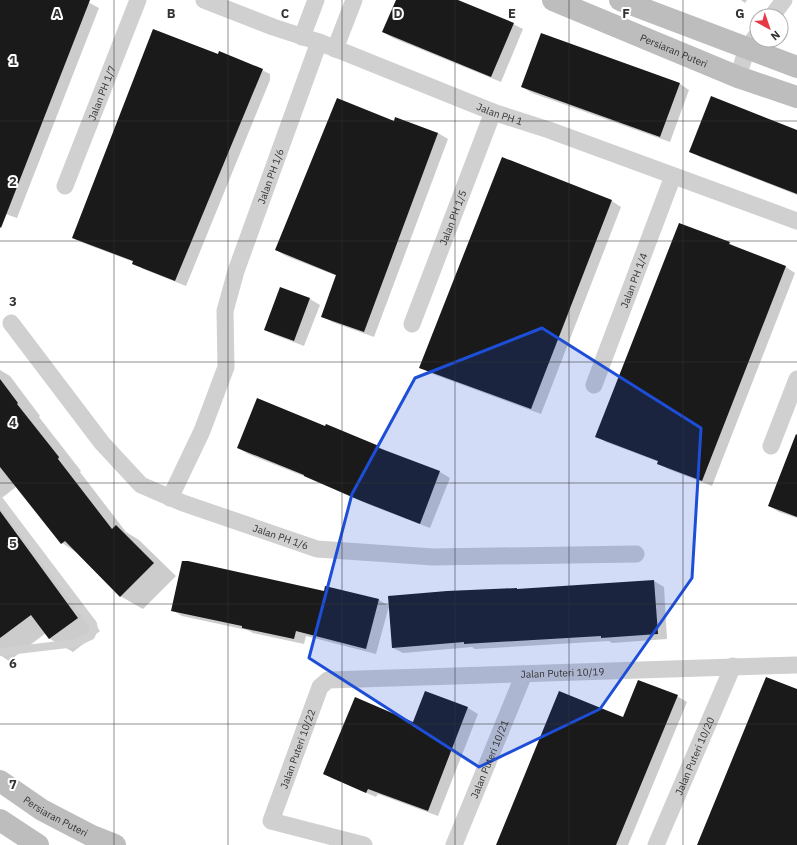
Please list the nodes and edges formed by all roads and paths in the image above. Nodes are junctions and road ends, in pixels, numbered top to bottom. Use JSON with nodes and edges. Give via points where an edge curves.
{"nodes":[{"id":1,"x":138,"y":0,"type":"edge"},
{"id":2,"x":204,"y":0,"type":"edge"},
{"id":3,"x":316,"y":0,"type":"edge"},
{"id":4,"x":354,"y":0,"type":"edge"},
{"id":5,"x":553,"y":0,"type":"edge"},
{"id":6,"x":620,"y":0,"type":"edge"},
{"id":7,"x":302,"y":37,"type":"junction"},
{"id":8,"x":749,"y":41,"type":"edge"},
{"id":9,"x":319,"y":42,"type":"junction"},
{"id":10,"x":750,"y":48,"type":"edge"},
{"id":11,"x":763,"y":48,"type":"edge"},
{"id":12,"x":335,"y":49,"type":"junction"},
{"id":13,"x":797,"y":67,"type":"edge"},
{"id":14,"x":738,"y":77,"type":"junction"},
{"id":15,"x":797,"y":97,"type":"edge"},
{"id":16,"x":493,"y":112,"type":"junction"},
{"id":17,"x":673,"y":176,"type":"junction"},
{"id":18,"x":65,"y":186,"type":"dead end"},
{"id":19,"x":797,"y":221,"type":"edge"},
{"id":20,"x":11,"y":323,"type":"dead end"},
{"id":21,"x":412,"y":324,"type":"dead end"},
{"id":22,"x":797,"y":379,"type":"edge"},
{"id":23,"x":594,"y":385,"type":"dead end"},
{"id":24,"x":771,"y":446,"type":"dead end"},
{"id":25,"x":170,"y":498,"type":"junction"},
{"id":26,"x":0,"y":501,"type":"edge"},
{"id":27,"x":636,"y":554,"type":"dead end"},
{"id":28,"x":0,"y":652,"type":"edge"},
{"id":29,"x":797,"y":665,"type":"edge"},
{"id":30,"x":733,"y":666,"type":"junction"},
{"id":31,"x":524,"y":674,"type":"junction"},
{"id":32,"x":328,"y":680,"type":"joint"},
{"id":33,"x":0,"y":781,"type":"edge"},
{"id":34,"x":0,"y":820,"type":"edge"},
{"id":35,"x":38,"y":845,"type":"edge"},
{"id":36,"x":115,"y":845,"type":"edge"},
{"id":37,"x":364,"y":845,"type":"edge"},
{"id":38,"x":454,"y":845,"type":"edge"},
{"id":39,"x":656,"y":845,"type":"edge"}],
"edges":[{"from":1,"to":18,"type":"street","name":"Jalan PH 1/7"},
{"from":2,"to":7,"type":"street","name":"Jalan PH 1"},
{"from":3,"to":7,"type":"street"},
{"from":4,"to":12,"type":"street"},
{"from":5,"to":14,"type":"main road","name":"Persiaran Puteri"},
{"from":6,"to":8,"type":"main road"},
{"from":7,"to":9,"type":"street","name":"Jalan PH 1"},
{"from":9,"to":12,"type":"street","name":"Jalan PH 1"},
{"from":9,"to":25,"type":"street","name":"Jalan PH 1/6","via":[[236,271],[224,311],[226,367],[202,431]]},
{"from":10,"to":14,"type":"street"},
{"from":11,"to":13,"type":"main road"},
{"from":12,"to":16,"type":"street","name":"Jalan PH 1"},
{"from":14,"to":15,"type":"main road","name":"Persiaran Puteri"},
{"from":16,"to":17,"type":"street","name":"Jalan PH 1"},
{"from":16,"to":21,"type":"street","name":"Jalan PH 1/5"},
{"from":17,"to":19,"type":"street","name":"Jalan PH 1"},
{"from":17,"to":23,"type":"street","name":"Jalan PH 1/4"},
{"from":20,"to":25,"type":"street","name":"Jalan PH 1/6","via":[[102,443],[141,485]]},
{"from":22,"to":24,"type":"street"},
{"from":25,"to":27,"type":"street","name":"Jalan PH 1/6","via":[[317,549],[433,557]]},
{"from":26,"to":28,"type":"lane","via":[[93,624],[94,629],[91,636],[76,643]]},
{"from":29,"to":30,"type":"street","name":"Jalan Puteri 10/19"},
{"from":30,"to":31,"type":"street","name":"Jalan Puteri 10/19"},
{"from":30,"to":39,"type":"street","name":"Jalan Puteri 10/20"},
{"from":31,"to":32,"type":"street","name":"Jalan Puteri 10/19"},
{"from":31,"to":38,"type":"street","name":"Jalan Puteri 10/21"},
{"from":32,"to":37,"type":"street","name":"Jalan Puteri 10/22","via":[[320,687],[271,821]]},
{"from":33,"to":36,"type":"main road","name":"Persiaran Puteri","via":[[42,810]]},
{"from":34,"to":35,"type":"main road"}]}
